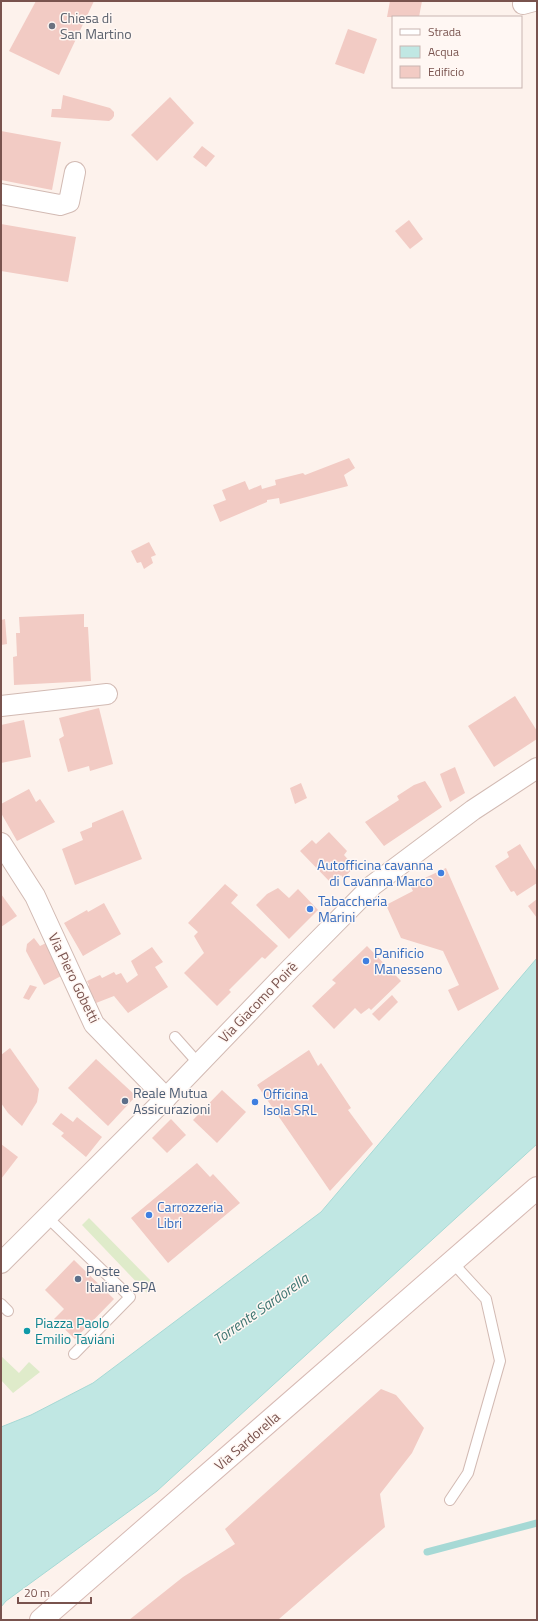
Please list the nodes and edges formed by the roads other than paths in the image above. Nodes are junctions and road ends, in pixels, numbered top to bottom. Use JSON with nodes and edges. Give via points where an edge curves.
{"nodes":[{"id":1,"x":75,"y":172,"type":"dead end"},
{"id":2,"x":1,"y":194,"type":"edge"},
{"id":3,"x":107,"y":694,"type":"dead end"},
{"id":4,"x":1,"y":706,"type":"edge"},
{"id":5,"x":537,"y":768,"type":"edge"},
{"id":6,"x":1,"y":843,"type":"edge"},
{"id":7,"x":175,"y":1037,"type":"dead end"},
{"id":8,"x":199,"y":1064,"type":"junction"},
{"id":9,"x":166,"y":1098,"type":"junction"},
{"id":10,"x":537,"y":1188,"type":"edge"},
{"id":11,"x":47,"y":1217,"type":"junction"},
{"id":12,"x":452,"y":1262,"type":"junction"},
{"id":13,"x":1,"y":1263,"type":"edge"},
{"id":14,"x":74,"y":1354,"type":"dead end"},
{"id":15,"x":450,"y":1500,"type":"dead end"},
{"id":16,"x":41,"y":1620,"type":"edge"}],
"edges":[{"from":1,"to":2,"type":"street","via":[[69,202],[60,205]]},
{"from":3,"to":4,"type":"street"},
{"from":5,"to":8,"type":"street","name":"Via Giacomo Poirè","via":[[473,810],[373,885]]},
{"from":6,"to":9,"type":"street","name":"Via Piero Gobetti","via":[[35,896],[94,1024]]},
{"from":7,"to":8,"type":"lane"},
{"from":8,"to":9,"type":"street","name":"Via Giacomo Poirè"},
{"from":9,"to":11,"type":"street","name":"Via Giacomo Poirè"},
{"from":10,"to":12,"type":"main road","name":"Via Sardorella"},
{"from":11,"to":13,"type":"street","name":"Via Giacomo Poirè"},
{"from":11,"to":14,"type":"lane","via":[[130,1297]]},
{"from":12,"to":15,"type":"lane","via":[[486,1299],[500,1361],[468,1473]]},
{"from":12,"to":16,"type":"main road","name":"Via Sardorella"}]}
